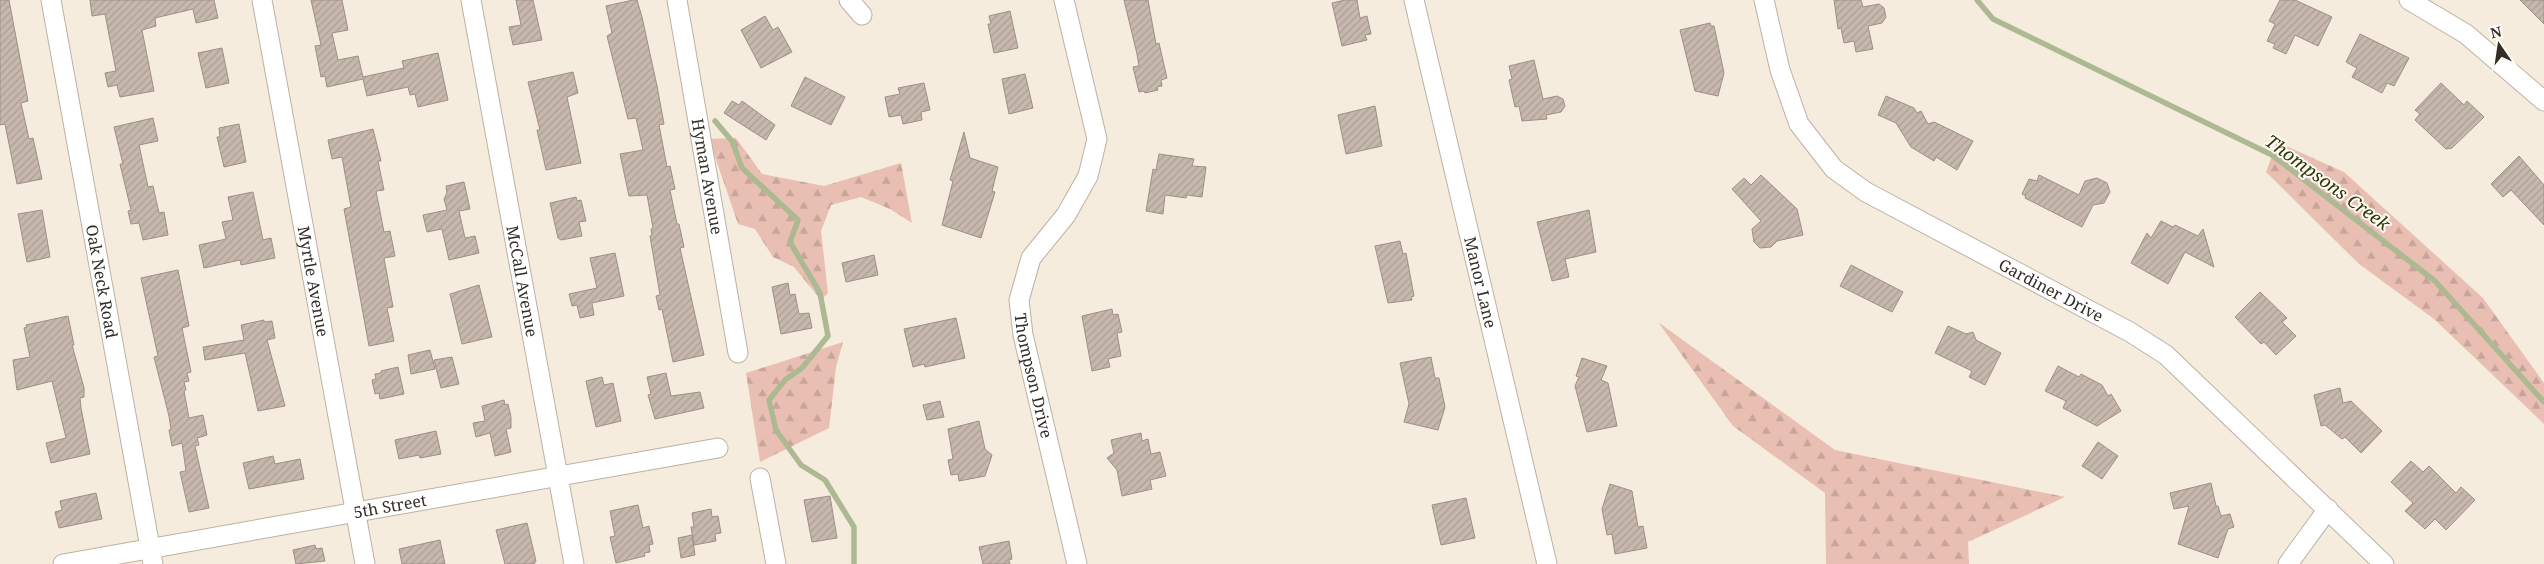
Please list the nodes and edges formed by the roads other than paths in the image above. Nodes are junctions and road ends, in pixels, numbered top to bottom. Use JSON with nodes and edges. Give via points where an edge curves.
{"nodes":[{"id":1,"x":51,"y":0,"type":"edge"},
{"id":2,"x":262,"y":0,"type":"edge"},
{"id":3,"x":471,"y":0,"type":"edge"},
{"id":4,"x":677,"y":0,"type":"edge"},
{"id":5,"x":849,"y":0,"type":"edge"},
{"id":6,"x":1064,"y":0,"type":"edge"},
{"id":7,"x":1414,"y":0,"type":"edge"},
{"id":8,"x":1764,"y":0,"type":"edge"},
{"id":9,"x":2409,"y":0,"type":"edge"},
{"id":10,"x":862,"y":15,"type":"dead end"},
{"id":11,"x":2544,"y":101,"type":"edge"},
{"id":12,"x":738,"y":353,"type":"dead end"},
{"id":13,"x":718,"y":448,"type":"dead end"},
{"id":14,"x":558,"y":476,"type":"junction"},
{"id":15,"x":760,"y":478,"type":"dead end"},
{"id":16,"x":2328,"y":510,"type":"junction"},
{"id":17,"x":355,"y":512,"type":"junction"},
{"id":18,"x":152,"y":556,"type":"edge"},
{"id":19,"x":63,"y":564,"type":"edge"},
{"id":20,"x":365,"y":564,"type":"edge"},
{"id":21,"x":574,"y":564,"type":"edge"},
{"id":22,"x":776,"y":564,"type":"edge"},
{"id":23,"x":1077,"y":564,"type":"edge"},
{"id":24,"x":1547,"y":564,"type":"edge"},
{"id":25,"x":2288,"y":564,"type":"edge"},
{"id":26,"x":2384,"y":564,"type":"edge"}],
"edges":[{"from":1,"to":18,"type":"street","name":"Oak Neck Road"},
{"from":2,"to":17,"type":"street","name":"Myrtle Avenue"},
{"from":3,"to":14,"type":"street","name":"McCall Avenue"},
{"from":4,"to":12,"type":"street","name":"Hyman Avenue"},
{"from":5,"to":10,"type":"street"},
{"from":6,"to":23,"type":"street","name":"Thompson Drive","via":[[1097,139],[1088,176],[1066,215],[1031,258],[1019,300],[1023,335]]},
{"from":7,"to":24,"type":"street","name":"Manor Lane"},
{"from":8,"to":16,"type":"street","name":"Gardiner Drive","via":[[1780,70],[1799,124],[1834,169],[1866,192],[2166,355]]},
{"from":9,"to":11,"type":"street","via":[[2466,34]]},
{"from":13,"to":14,"type":"street","name":"5th Street"},
{"from":14,"to":17,"type":"street","name":"5th Street"},
{"from":14,"to":21,"type":"street","name":"McCall Avenue"},
{"from":15,"to":22,"type":"street"},
{"from":16,"to":25,"type":"street"},
{"from":16,"to":26,"type":"street","name":"Gardiner Drive"},
{"from":17,"to":18,"type":"street","name":"5th Street"},
{"from":17,"to":20,"type":"street","name":"Myrtle Avenue"},
{"from":18,"to":19,"type":"street","name":"5th Street"}]}
